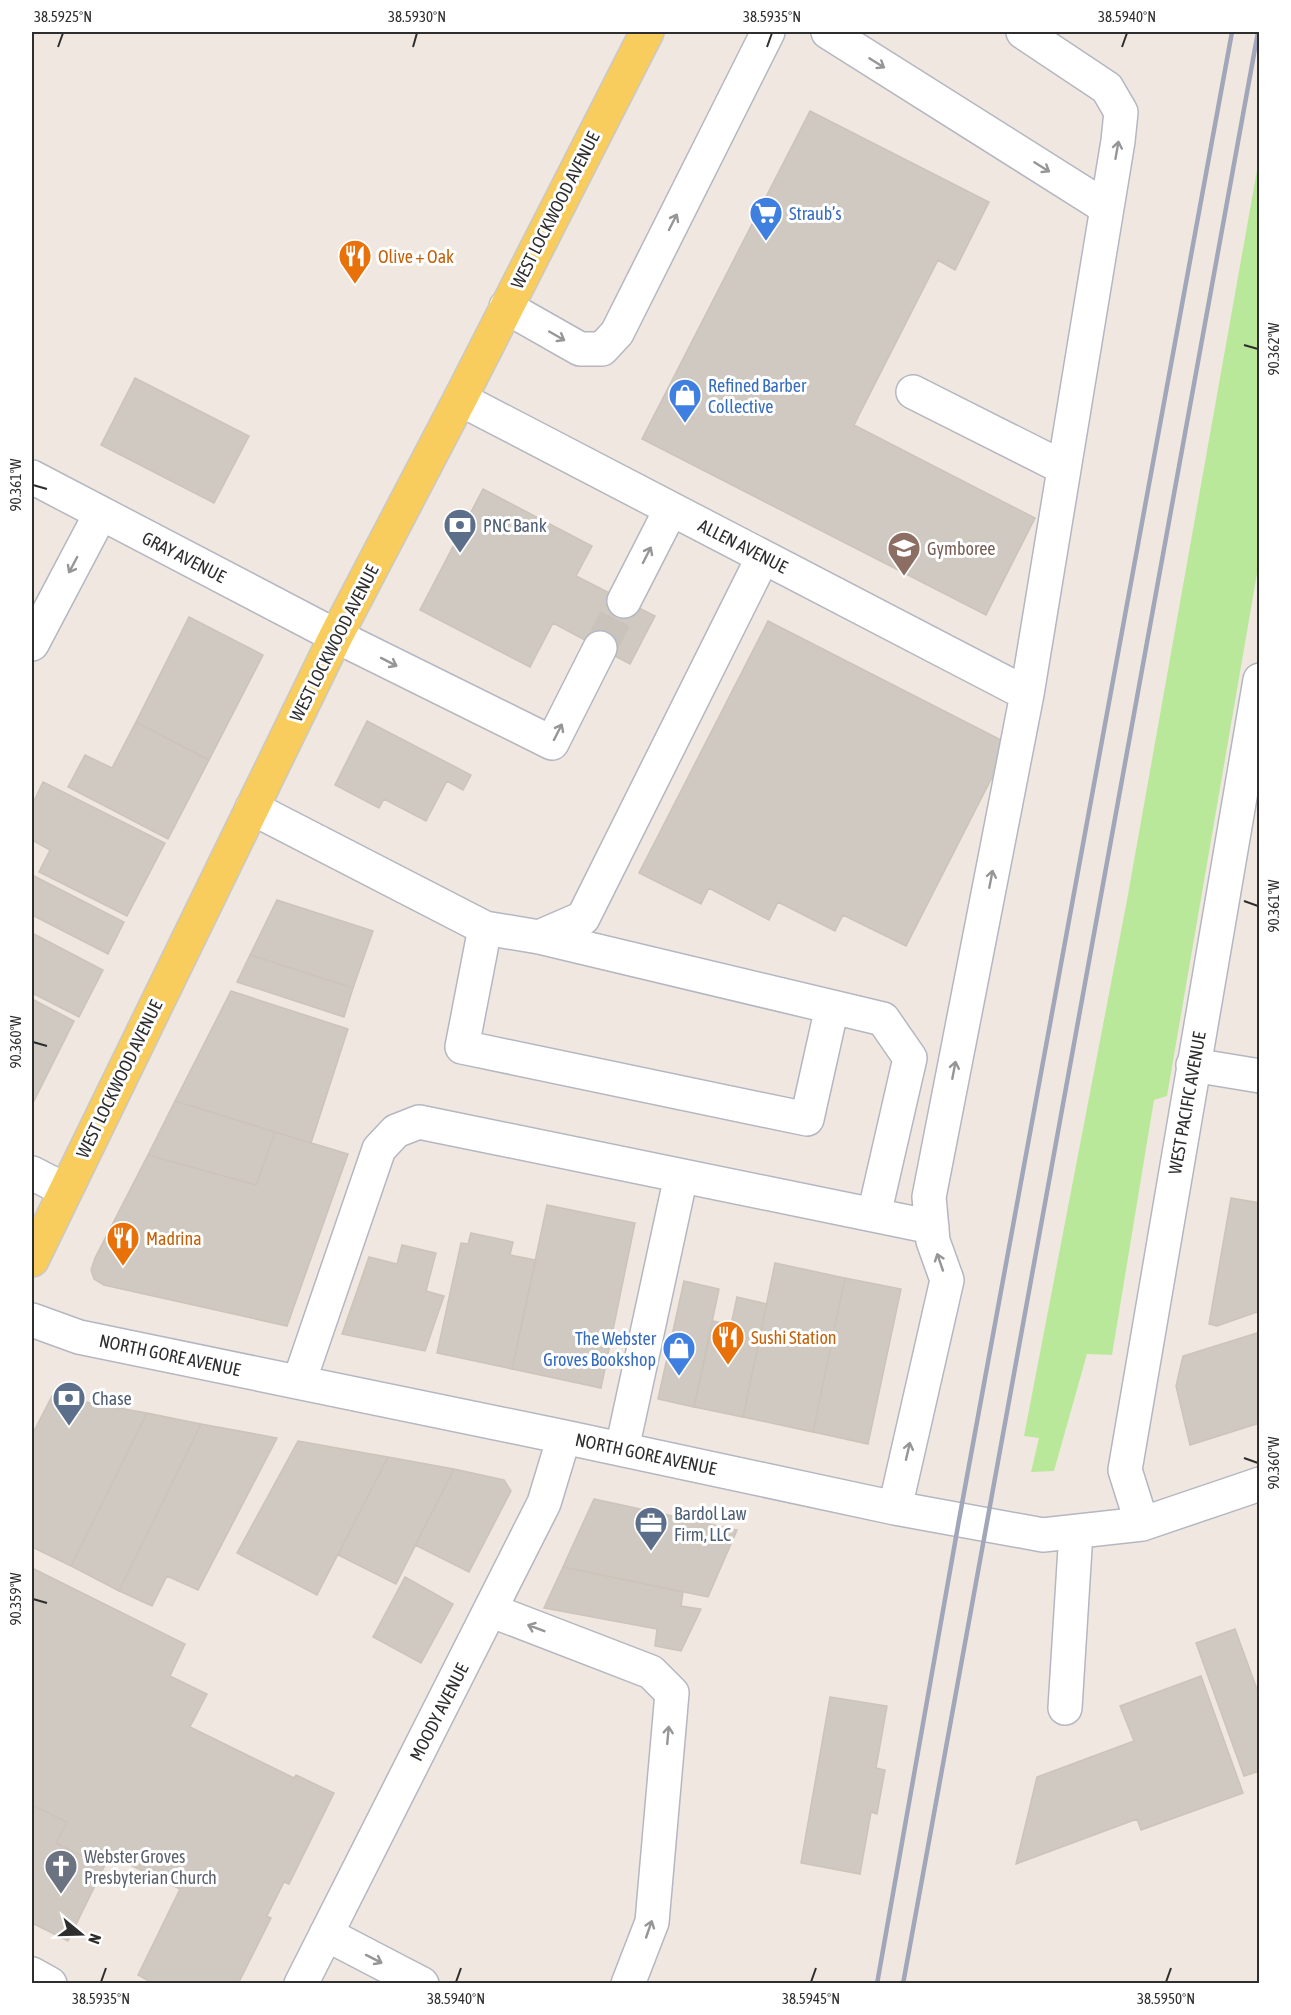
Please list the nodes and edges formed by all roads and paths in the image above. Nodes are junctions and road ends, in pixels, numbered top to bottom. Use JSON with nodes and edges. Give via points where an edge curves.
{"nodes":[{"id":1,"x":647,"y":32,"type":"edge"},
{"id":2,"x":768,"y":32,"type":"edge"},
{"id":3,"x":828,"y":32,"type":"edge"},
{"id":4,"x":1023,"y":32,"type":"edge"},
{"id":5,"x":1107,"y":208,"type":"junction"},
{"id":6,"x":506,"y":307,"type":"junction"},
{"id":7,"x":913,"y":392,"type":"dead end"},
{"id":8,"x":460,"y":399,"type":"junction"},
{"id":9,"x":1064,"y":468,"type":"junction"},
{"id":10,"x":32,"y":477,"type":"edge"},
{"id":11,"x":671,"y":509,"type":"junction"},
{"id":12,"x":101,"y":513,"type":"junction"},
{"id":13,"x":763,"y":557,"type":"junction"},
{"id":14,"x":624,"y":600,"type":"tunnel mouth"},
{"id":15,"x":336,"y":636,"type":"junction"},
{"id":16,"x":32,"y":644,"type":"edge"},
{"id":17,"x":600,"y":648,"type":"tunnel mouth"},
{"id":18,"x":1260,"y":680,"type":"edge"},
{"id":19,"x":1027,"y":694,"type":"junction"},
{"id":20,"x":252,"y":808,"type":"junction"},
{"id":21,"x":485,"y":928,"type":"junction"},
{"id":22,"x":539,"y":937,"type":"junction"},
{"id":23,"x":832,"y":1007,"type":"junction"},
{"id":24,"x":1193,"y":1065,"type":"junction"},
{"id":25,"x":1260,"y":1076,"type":"edge"},
{"id":26,"x":32,"y":1173,"type":"edge"},
{"id":27,"x":681,"y":1176,"type":"junction"},
{"id":28,"x":65,"y":1190,"type":"junction"},
{"id":29,"x":874,"y":1215,"type":"junction"},
{"id":30,"x":932,"y":1227,"type":"junction"},
{"id":31,"x":32,"y":1260,"type":"edge"},
{"id":32,"x":32,"y":1320,"type":"edge"},
{"id":33,"x":298,"y":1382,"type":"junction"},
{"id":34,"x":564,"y":1437,"type":"junction"},
{"id":35,"x":622,"y":1449,"type":"junction"},
{"id":36,"x":1260,"y":1484,"type":"edge"},
{"id":37,"x":895,"y":1508,"type":"junction"},
{"id":38,"x":1142,"y":1524,"type":"junction"},
{"id":39,"x":1076,"y":1532,"type":"junction"},
{"id":40,"x":490,"y":1610,"type":"junction"},
{"id":41,"x":1065,"y":1708,"type":"dead end"},
{"id":42,"x":326,"y":1934,"type":"junction"},
{"id":43,"x":32,"y":1974,"type":"edge"},
{"id":44,"x":51,"y":1983,"type":"edge"},
{"id":45,"x":301,"y":1983,"type":"edge"},
{"id":46,"x":422,"y":1983,"type":"edge"},
{"id":47,"x":628,"y":1983,"type":"edge"}],
"edges":[{"from":1,"to":6,"type":"main road","name":"WEST LOCKWOOD AVENUE"},
{"from":6,"to":2,"type":"street","one_way":true,"via":[[580,349],[602,349],[617,333]]},
{"from":3,"to":5,"type":"street","one_way":true},
{"from":5,"to":4,"type":"street","one_way":true,"via":[[1121,112],[1107,88]]},
{"from":5,"to":9,"type":"street"},
{"from":6,"to":8,"type":"main road","name":"WEST LOCKWOOD AVENUE"},
{"from":7,"to":9,"type":"street"},
{"from":8,"to":11,"type":"street","name":"ALLEN AVENUE"},
{"from":8,"to":15,"type":"main road","name":"WEST LOCKWOOD AVENUE"},
{"from":9,"to":19,"type":"street"},
{"from":10,"to":12,"type":"street","name":"GRAY AVENUE"},
{"from":11,"to":13,"type":"street","name":"ALLEN AVENUE"},
{"from":14,"to":11,"type":"street","one_way":true},
{"from":12,"to":15,"type":"street","name":"GRAY AVENUE"},
{"from":12,"to":16,"type":"street","one_way":true},
{"from":13,"to":19,"type":"street","name":"ALLEN AVENUE"},
{"from":13,"to":22,"type":"street","via":[[583,918]]},
{"from":15,"to":17,"type":"street","name":"GRAY AVENUE","one_way":true,"via":[[552,743]]},
{"from":15,"to":20,"type":"main road","name":"WEST LOCKWOOD AVENUE"},
{"from":18,"to":24,"type":"street","name":"WEST PACIFIC AVENUE"},
{"from":30,"to":19,"type":"street","one_way":true,"via":[[929,1197]]},
{"from":20,"to":21,"type":"street"},
{"from":20,"to":28,"type":"main road","name":"WEST LOCKWOOD AVENUE"},
{"from":21,"to":22,"type":"street"},
{"from":21,"to":23,"type":"street","via":[[462,1047],[807,1119]]},
{"from":22,"to":23,"type":"street"},
{"from":23,"to":29,"type":"street","via":[[883,1019],[910,1058]]},
{"from":24,"to":25,"type":"street"},
{"from":24,"to":38,"type":"street","name":"WEST PACIFIC AVENUE","via":[[1125,1470]]},
{"from":26,"to":28,"type":"street"},
{"from":27,"to":29,"type":"street"},
{"from":27,"to":33,"type":"street","via":[[419,1122],[396,1131],[380,1149]]},
{"from":27,"to":35,"type":"street"},
{"from":28,"to":31,"type":"main road","name":"WEST LOCKWOOD AVENUE"},
{"from":29,"to":30,"type":"street"},
{"from":37,"to":30,"type":"street","one_way":true,"via":[[947,1280]]},
{"from":32,"to":33,"type":"street","name":"NORTH GORE AVENUE","via":[[79,1336]]},
{"from":33,"to":34,"type":"street","name":"NORTH GORE AVENUE"},
{"from":34,"to":35,"type":"street","name":"NORTH GORE AVENUE"},
{"from":34,"to":40,"type":"street","name":"MOODY AVENUE","via":[[544,1503]]},
{"from":35,"to":37,"type":"street","name":"NORTH GORE AVENUE"},
{"from":36,"to":38,"type":"street","name":"NORTH GORE AVENUE"},
{"from":37,"to":39,"type":"street","name":"NORTH GORE AVENUE","via":[[1043,1535]]},
{"from":38,"to":39,"type":"street","name":"NORTH GORE AVENUE"},
{"from":39,"to":41,"type":"street"},
{"from":40,"to":42,"type":"street","name":"MOODY AVENUE"},
{"from":47,"to":40,"type":"street","one_way":true,"via":[[652,1922],[672,1693],[651,1672]]},
{"from":42,"to":45,"type":"street","name":"MOODY AVENUE"},
{"from":42,"to":46,"type":"street","one_way":true},
{"from":43,"to":44,"type":"street"}]}
